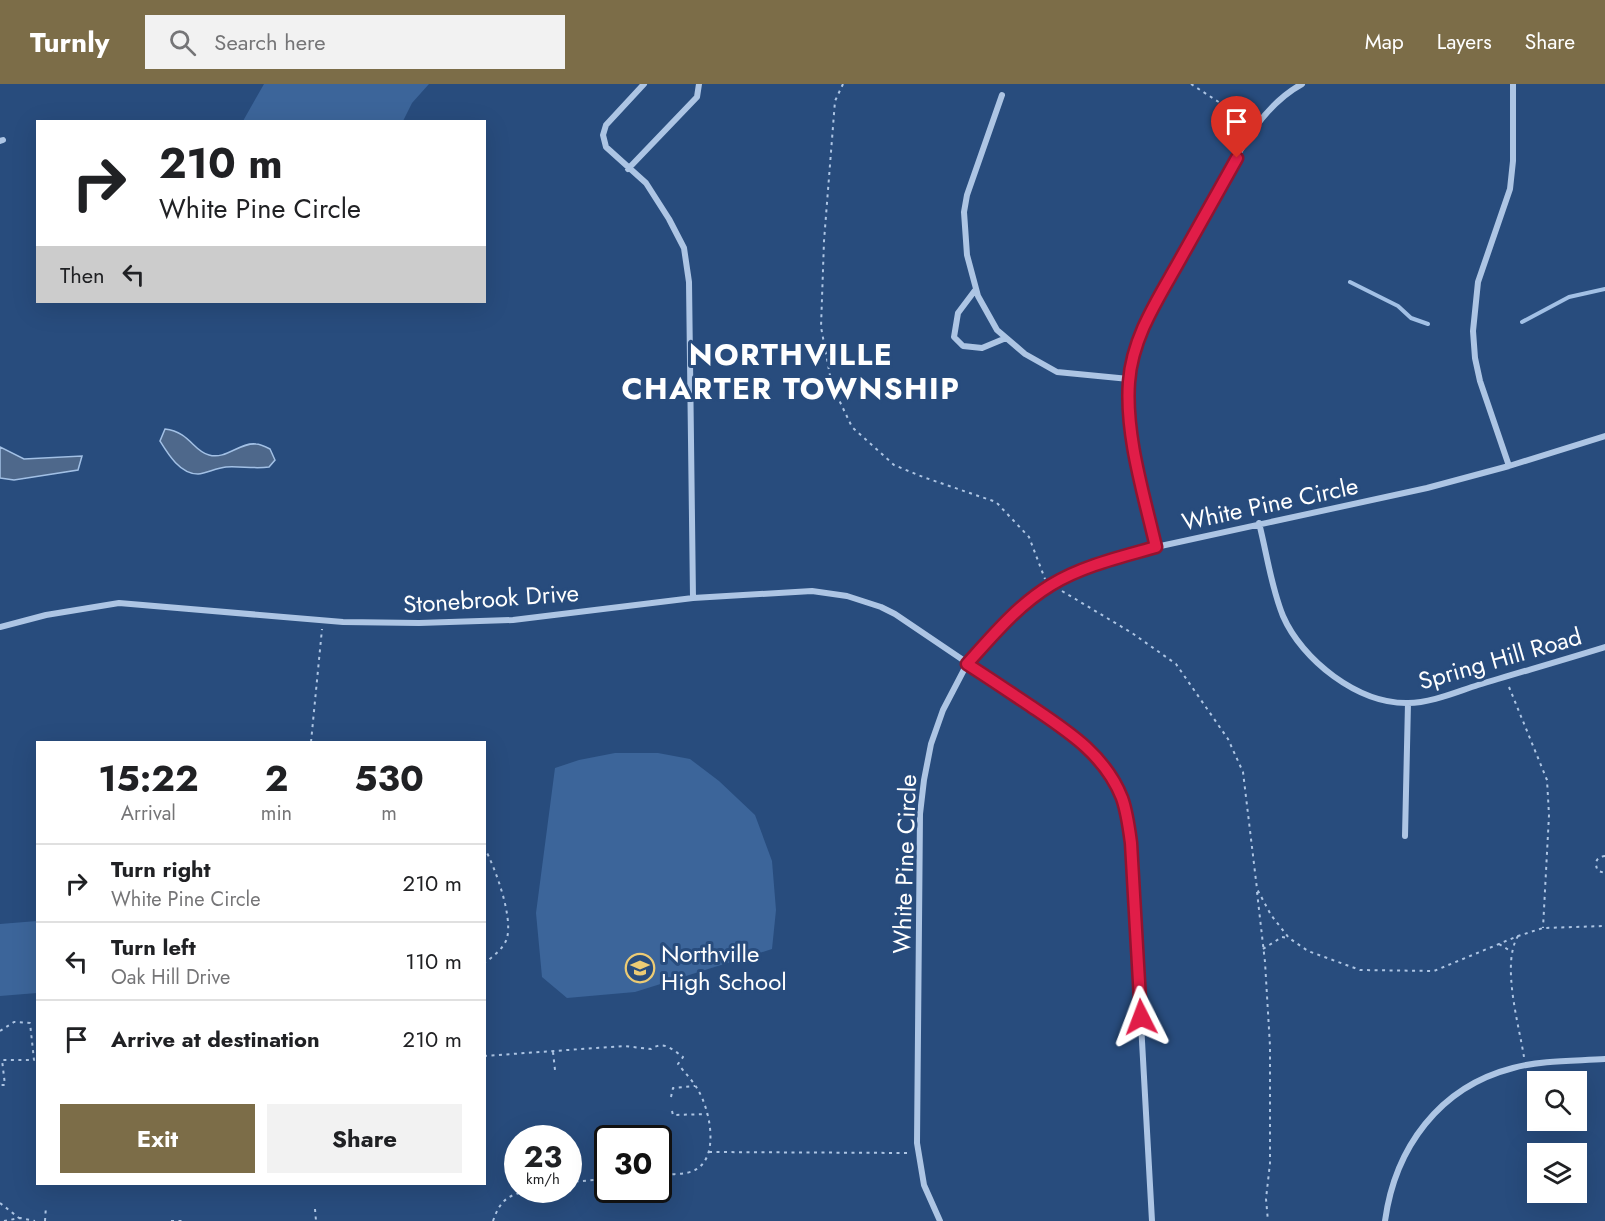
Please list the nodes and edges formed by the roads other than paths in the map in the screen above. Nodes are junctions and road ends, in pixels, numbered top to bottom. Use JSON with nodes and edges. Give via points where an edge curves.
{"nodes":[{"id":1,"x":644,"y":84,"type":"edge"},
{"id":2,"x":699,"y":84,"type":"edge"},
{"id":3,"x":1302,"y":84,"type":"edge"},
{"id":4,"x":1513,"y":84,"type":"edge"},
{"id":5,"x":1002,"y":95,"type":"dead end"},
{"id":6,"x":628,"y":169,"type":"junction"},
{"id":7,"x":976,"y":289,"type":"junction"},
{"id":8,"x":1006,"y":338,"type":"junction"},
{"id":9,"x":1129,"y":379,"type":"junction"},
{"id":10,"x":1605,"y":436,"type":"edge"},
{"id":11,"x":1509,"y":466,"type":"junction"},
{"id":12,"x":1259,"y":524,"type":"junction"},
{"id":13,"x":1156,"y":547,"type":"junction"},
{"id":14,"x":693,"y":598,"type":"junction"},
{"id":15,"x":0,"y":627,"type":"edge"},
{"id":16,"x":1605,"y":647,"type":"edge"},
{"id":17,"x":967,"y":664,"type":"junction"},
{"id":18,"x":1408,"y":703,"type":"junction"},
{"id":19,"x":1405,"y":836,"type":"dead end"},
{"id":20,"x":1605,"y":1059,"type":"edge"},
{"id":21,"x":940,"y":1221,"type":"edge"},
{"id":22,"x":1152,"y":1221,"type":"edge"},
{"id":23,"x":1385,"y":1221,"type":"edge"}],
"edges":[{"from":1,"to":6,"type":"street","via":[[606,125],[603,135],[606,147]]},
{"from":2,"to":6,"type":"street","via":[[697,97]]},
{"from":3,"to":9,"type":"street","via":[[1275,103],[1256,126],[1146,319]]},
{"from":4,"to":11,"type":"street","via":[[1510,189],[1478,282],[1473,331],[1480,381]]},
{"from":5,"to":7,"type":"street","via":[[964,212],[967,255]]},
{"from":6,"to":14,"type":"street","via":[[646,183],[684,248],[689,282]]},
{"from":7,"to":8,"type":"street","via":[[996,330]]},
{"from":7,"to":8,"type":"street","via":[[958,313],[954,337],[963,346],[982,348]]},
{"from":8,"to":9,"type":"street","via":[[1057,372]]},
{"from":9,"to":13,"type":"street","via":[[1132,438]]},
{"from":10,"to":11,"type":"street","name":"White Pine Circle"},
{"from":11,"to":12,"type":"street","name":"White Pine Circle"},
{"from":12,"to":13,"type":"street","name":"White Pine Circle"},
{"from":12,"to":18,"type":"street","name":"Spring Hill Road","via":[[1277,598],[1296,640],[1329,674],[1347,686],[1370,696]]},
{"from":13,"to":17,"type":"street","name":"White Pine Circle","via":[[1073,573],[1052,585],[1001,625]]},
{"from":14,"to":15,"type":"street","name":"Stonebrook Drive","via":[[513,620],[419,623],[322,620],[119,603]]},
{"from":14,"to":17,"type":"street","name":"Stonebrook Drive","via":[[812,591],[847,596],[895,614]]},
{"from":16,"to":18,"type":"street","name":"Spring Hill Road","via":[[1446,696]]},
{"from":17,"to":21,"type":"street","name":"White Pine Circle","via":[[931,744],[920,814],[918,1154],[924,1185]]},
{"from":17,"to":22,"type":"street","name":"Stonebrook Drive","via":[[1089,748],[1122,797],[1131,843]]},
{"from":18,"to":19,"type":"street"},
{"from":20,"to":23,"type":"street","via":[[1525,1065],[1503,1071],[1473,1084],[1444,1105],[1412,1142],[1396,1173]]}]}
